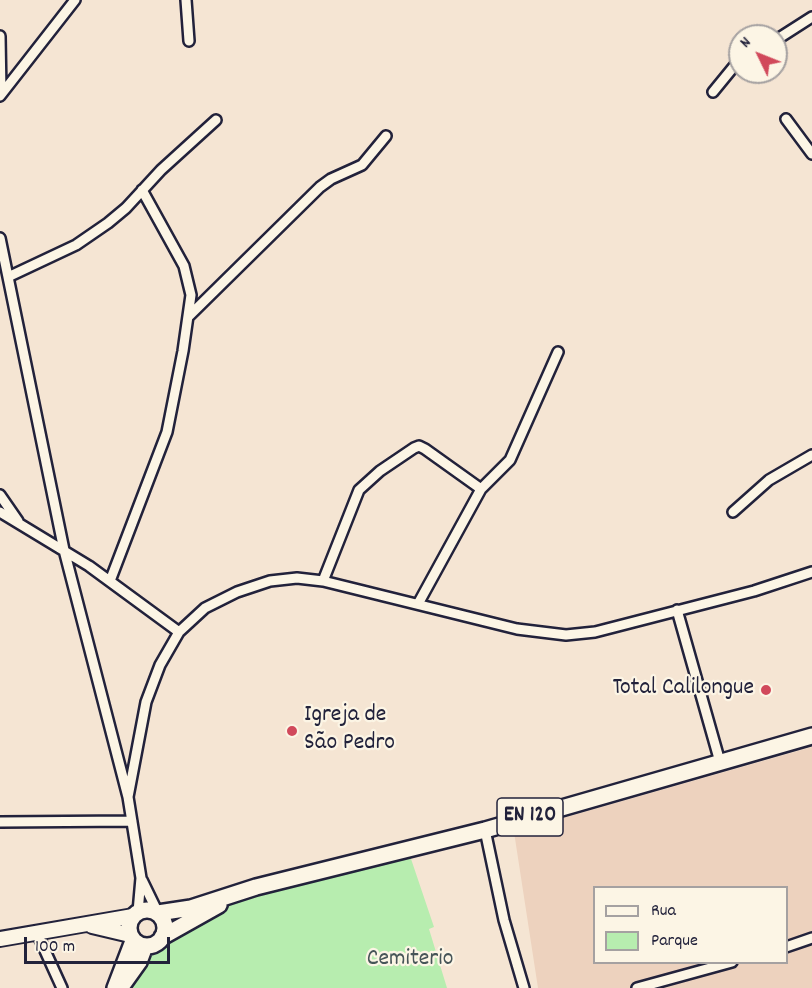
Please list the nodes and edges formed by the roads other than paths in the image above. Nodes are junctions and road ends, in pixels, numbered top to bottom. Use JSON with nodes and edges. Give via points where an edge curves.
{"nodes":[{"id":1,"x":75,"y":0,"type":"edge"},
{"id":2,"x":186,"y":0,"type":"edge"},
{"id":3,"x":812,"y":17,"type":"edge"},
{"id":4,"x":788,"y":32,"type":"edge"},
{"id":5,"x":0,"y":36,"type":"edge"},
{"id":6,"x":189,"y":41,"type":"dead end"},
{"id":7,"x":0,"y":43,"type":"edge"},
{"id":8,"x":728,"y":74,"type":"edge"},
{"id":9,"x":713,"y":92,"type":"dead end"},
{"id":10,"x":1,"y":94,"type":"edge"},
{"id":11,"x":786,"y":119,"type":"dead end"},
{"id":12,"x":216,"y":120,"type":"dead end"},
{"id":13,"x":386,"y":135,"type":"dead end"},
{"id":14,"x":812,"y":154,"type":"edge"},
{"id":15,"x":142,"y":190,"type":"junction"},
{"id":16,"x":0,"y":238,"type":"edge"},
{"id":17,"x":8,"y":277,"type":"junction"},
{"id":18,"x":188,"y":317,"type":"junction"},
{"id":19,"x":558,"y":352,"type":"dead end"},
{"id":20,"x":812,"y":455,"type":"edge"},
{"id":21,"x":481,"y":489,"type":"junction"},
{"id":22,"x":0,"y":495,"type":"edge"},
{"id":23,"x":0,"y":512,"type":"edge"},
{"id":24,"x":733,"y":512,"type":"dead end"},
{"id":25,"x":21,"y":525,"type":"junction"},
{"id":26,"x":64,"y":550,"type":"junction"},
{"id":27,"x":812,"y":572,"type":"edge"},
{"id":28,"x":110,"y":581,"type":"junction"},
{"id":29,"x":323,"y":581,"type":"junction"},
{"id":30,"x":418,"y":604,"type":"junction"},
{"id":31,"x":677,"y":610,"type":"junction"},
{"id":32,"x":179,"y":632,"type":"junction"},
{"id":33,"x":812,"y":736,"type":"edge"},
{"id":34,"x":720,"y":762,"type":"junction"},
{"id":35,"x":128,"y":796,"type":"junction"},
{"id":36,"x":132,"y":821,"type":"junction"},
{"id":37,"x":0,"y":822,"type":"edge"},
{"id":38,"x":486,"y":830,"type":"junction"},
{"id":39,"x":141,"y":878,"type":"junction"},
{"id":40,"x":246,"y":891,"type":"junction"},
{"id":41,"x":136,"y":914,"type":"junction"},
{"id":42,"x":158,"y":914,"type":"junction"},
{"id":43,"x":87,"y":926,"type":"junction"},
{"id":44,"x":37,"y":933,"type":"junction"},
{"id":45,"x":162,"y":937,"type":"junction"},
{"id":46,"x":812,"y":938,"type":"edge"},
{"id":47,"x":0,"y":939,"type":"edge"},
{"id":48,"x":136,"y":941,"type":"junction"},
{"id":49,"x":788,"y":946,"type":"edge"},
{"id":50,"x":728,"y":964,"type":"edge"},
{"id":51,"x":62,"y":988,"type":"edge"},
{"id":52,"x":115,"y":988,"type":"edge"},
{"id":53,"x":120,"y":988,"type":"edge"},
{"id":54,"x":524,"y":988,"type":"edge"},
{"id":55,"x":637,"y":988,"type":"edge"}],
"edges":[{"from":1,"to":10,"type":"street"},
{"from":2,"to":6,"type":"street"},
{"from":3,"to":4,"type":"street"},
{"from":5,"to":7,"type":"street"},
{"from":7,"to":10,"type":"street"},
{"from":8,"to":9,"type":"street"},
{"from":11,"to":14,"type":"street"},
{"from":12,"to":15,"type":"street"},
{"from":13,"to":18,"type":"street","via":[[362,165],[320,187]]},
{"from":15,"to":17,"type":"street","via":[[108,223],[76,245]]},
{"from":15,"to":18,"type":"street","via":[[184,266],[191,295]]},
{"from":16,"to":17,"type":"street"},
{"from":17,"to":26,"type":"street"},
{"from":18,"to":28,"type":"street","via":[[166,432]]},
{"from":19,"to":21,"type":"street","via":[[510,460]]},
{"from":20,"to":24,"type":"street","via":[[769,480]]},
{"from":21,"to":29,"type":"street","via":[[425,449],[414,448],[358,490]]},
{"from":21,"to":30,"type":"street"},
{"from":22,"to":25,"type":"street"},
{"from":23,"to":25,"type":"street"},
{"from":25,"to":26,"type":"street"},
{"from":26,"to":28,"type":"street"},
{"from":26,"to":35,"type":"street"},
{"from":27,"to":31,"type":"street"},
{"from":28,"to":32,"type":"street"},
{"from":29,"to":30,"type":"street"},
{"from":29,"to":32,"type":"street","via":[[279,580],[237,592],[205,608]]},
{"from":30,"to":31,"type":"street","via":[[517,629],[566,635],[595,632]]},
{"from":31,"to":34,"type":"street"},
{"from":32,"to":35,"type":"street","via":[[160,665],[146,702]]},
{"from":33,"to":34,"type":"main road","number":"EN 120"},
{"from":34,"to":38,"type":"main road","number":"EN 120"},
{"from":35,"to":36,"type":"street"},
{"from":36,"to":37,"type":"street"},
{"from":36,"to":39,"type":"street"},
{"from":38,"to":40,"type":"main road","number":"EN 120"},
{"from":38,"to":54,"type":"street","via":[[504,920]]},
{"from":39,"to":41,"type":"street"},
{"from":39,"to":42,"type":"street"},
{"from":40,"to":42,"type":"main road","number":"EN 120"},
{"from":40,"to":45,"type":"main road","number":"EN 120"},
{"from":41,"to":42,"type":"main road","number":"EN 120","via":[[145,910]]},
{"from":41,"to":43,"type":"street"},
{"from":41,"to":48,"type":"main road","via":[[129,925]]},
{"from":42,"to":45,"type":"main road","via":[[165,925]]},
{"from":43,"to":44,"type":"street"},
{"from":43,"to":48,"type":"street","via":[[108,928]]},
{"from":44,"to":47,"type":"street"},
{"from":44,"to":51,"type":"street"},
{"from":45,"to":48,"type":"main road","number":"EN 120","via":[[152,945]]},
{"from":46,"to":49,"type":"street"},
{"from":48,"to":52,"type":"main road"},
{"from":48,"to":53,"type":"main road","via":[[139,962]]},
{"from":50,"to":55,"type":"street"}]}
